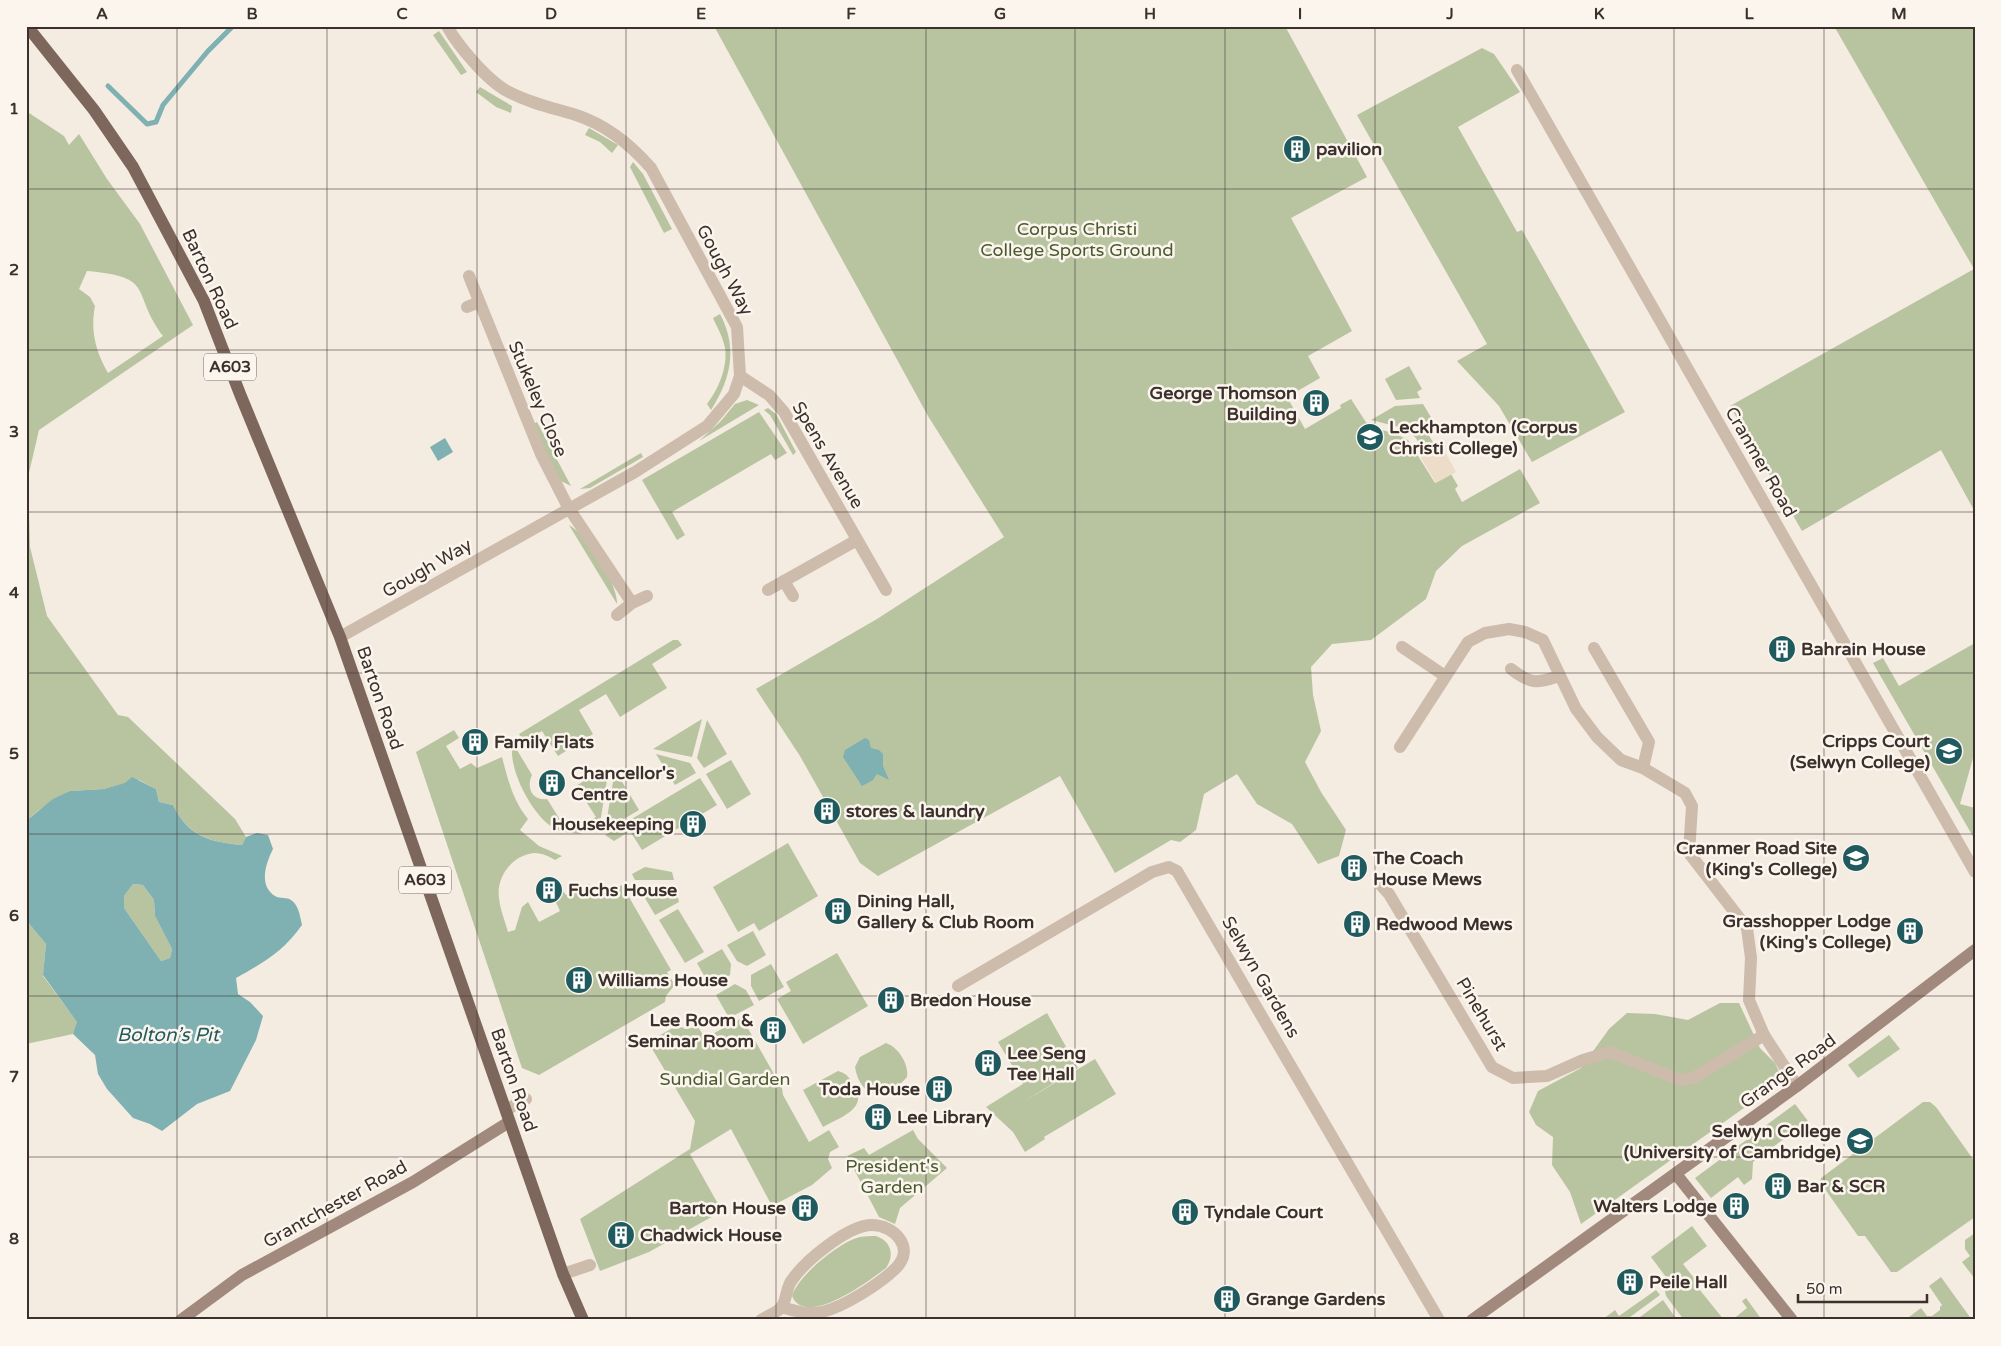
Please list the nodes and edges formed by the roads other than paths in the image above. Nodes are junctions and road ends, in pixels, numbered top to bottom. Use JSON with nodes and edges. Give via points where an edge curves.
{"nodes":[{"id":1,"x":27,"y":26,"type":"edge"},
{"id":2,"x":447,"y":26,"type":"edge"},
{"id":3,"x":1517,"y":70,"type":"dead end"},
{"id":4,"x":469,"y":276,"type":"dead end"},
{"id":5,"x":479,"y":302,"type":"junction"},
{"id":6,"x":467,"y":307,"type":"dead end"},
{"id":7,"x":740,"y":376,"type":"junction"},
{"id":8,"x":568,"y":508,"type":"junction"},
{"id":9,"x":858,"y":540,"type":"junction"},
{"id":10,"x":784,"y":581,"type":"junction"},
{"id":11,"x":768,"y":590,"type":"dead end"},
{"id":12,"x":886,"y":590,"type":"dead end"},
{"id":13,"x":647,"y":596,"type":"dead end"},
{"id":14,"x":793,"y":596,"type":"dead end"},
{"id":15,"x":632,"y":603,"type":"junction"},
{"id":16,"x":616,"y":615,"type":"dead end"},
{"id":17,"x":340,"y":637,"type":"junction"},
{"id":18,"x":1402,"y":647,"type":"dead end"},
{"id":19,"x":1594,"y":648,"type":"dead end"},
{"id":20,"x":1512,"y":669,"type":"dead end"},
{"id":21,"x":1445,"y":676,"type":"junction"},
{"id":22,"x":1560,"y":676,"type":"junction"},
{"id":23,"x":1400,"y":747,"type":"dead end"},
{"id":24,"x":1643,"y":768,"type":"junction"},
{"id":25,"x":1975,"y":872,"type":"edge"},
{"id":26,"x":1378,"y":882,"type":"dead end"},
{"id":27,"x":1975,"y":950,"type":"edge"},
{"id":28,"x":958,"y":986,"type":"dead end"},
{"id":29,"x":1764,"y":1034,"type":"junction"},
{"id":30,"x":1797,"y":1086,"type":"junction"},
{"id":31,"x":526,"y":1099,"type":"dead end"},
{"id":32,"x":508,"y":1116,"type":"junction"},
{"id":33,"x":1676,"y":1174,"type":"junction"},
{"id":34,"x":590,"y":1265,"type":"dead end"},
{"id":35,"x":563,"y":1274,"type":"junction"},
{"id":36,"x":781,"y":1307,"type":"junction"},
{"id":37,"x":181,"y":1320,"type":"edge"},
{"id":38,"x":583,"y":1320,"type":"edge"},
{"id":39,"x":762,"y":1320,"type":"edge"},
{"id":40,"x":1439,"y":1320,"type":"edge"},
{"id":41,"x":1472,"y":1320,"type":"edge"},
{"id":42,"x":1792,"y":1320,"type":"edge"}],
"edges":[{"from":1,"to":17,"type":"main road","name":"Barton Road","number":"A603","via":[[94,110],[133,167],[204,301]]},
{"from":2,"to":7,"type":"street","name":"Gough Way","via":[[486,74],[506,91],[595,122],[634,149],[650,168],[737,326]]},
{"from":3,"to":25,"type":"street","name":"Cranmer Road"},
{"from":4,"to":5,"type":"street","name":"Stukeley Close"},
{"from":5,"to":6,"type":"street"},
{"from":5,"to":8,"type":"street","name":"Stukeley Close","via":[[541,454]]},
{"from":7,"to":8,"type":"street","name":"Gough Way","via":[[734,394],[707,426],[634,472]]},
{"from":7,"to":9,"type":"street","name":"Spens Avenue","via":[[770,395],[784,412]]},
{"from":8,"to":15,"type":"street","name":"Stukeley Close"},
{"from":8,"to":17,"type":"street","name":"Gough Way"},
{"from":9,"to":10,"type":"street"},
{"from":9,"to":12,"type":"street","name":"Spens Avenue"},
{"from":10,"to":11,"type":"street"},
{"from":10,"to":14,"type":"street"},
{"from":13,"to":15,"type":"street"},
{"from":15,"to":16,"type":"street"},
{"from":17,"to":32,"type":"main road","name":"Barton Road","number":"A603"},
{"from":18,"to":21,"type":"street"},
{"from":19,"to":24,"type":"street","via":[[1649,742]]},
{"from":20,"to":22,"type":"street","via":[[1527,681]]},
{"from":21,"to":22,"type":"street","via":[[1468,642],[1485,633],[1508,629],[1543,640]]},
{"from":21,"to":23,"type":"street"},
{"from":22,"to":24,"type":"street","via":[[1576,709],[1597,737],[1621,760]]},
{"from":24,"to":29,"type":"street","via":[[1685,793],[1692,806],[1689,853],[1747,928],[1751,958],[1749,1000]]},
{"from":26,"to":29,"type":"street","name":"Pinehurst","via":[[1389,894],[1492,1067],[1512,1078],[1547,1076],[1610,1052],[1680,1080],[1695,1077]]},
{"from":27,"to":30,"type":"street","name":"Grange Road"},
{"from":28,"to":40,"type":"street","name":"Selwyn Gardens","via":[[1152,872],[1169,867],[1177,871]]},
{"from":29,"to":30,"type":"street"},
{"from":30,"to":33,"type":"street","name":"Grange Road"},
{"from":31,"to":32,"type":"street"},
{"from":32,"to":35,"type":"main road","name":"Barton Road","number":"A603"},
{"from":32,"to":37,"type":"street","name":"Grantchester Road","via":[[412,1182],[242,1275]]},
{"from":33,"to":41,"type":"street","name":"Grange Road"},
{"from":33,"to":42,"type":"street"},
{"from":34,"to":35,"type":"street"},
{"from":35,"to":38,"type":"main road","name":"Barton Road","number":"A603"},
{"from":36,"to":36,"type":"street","via":[[791,1280],[820,1252],[848,1233],[870,1224],[883,1226],[899,1237],[903,1244],[899,1265],[883,1280],[823,1312],[801,1313]]},
{"from":36,"to":39,"type":"street"}]}
